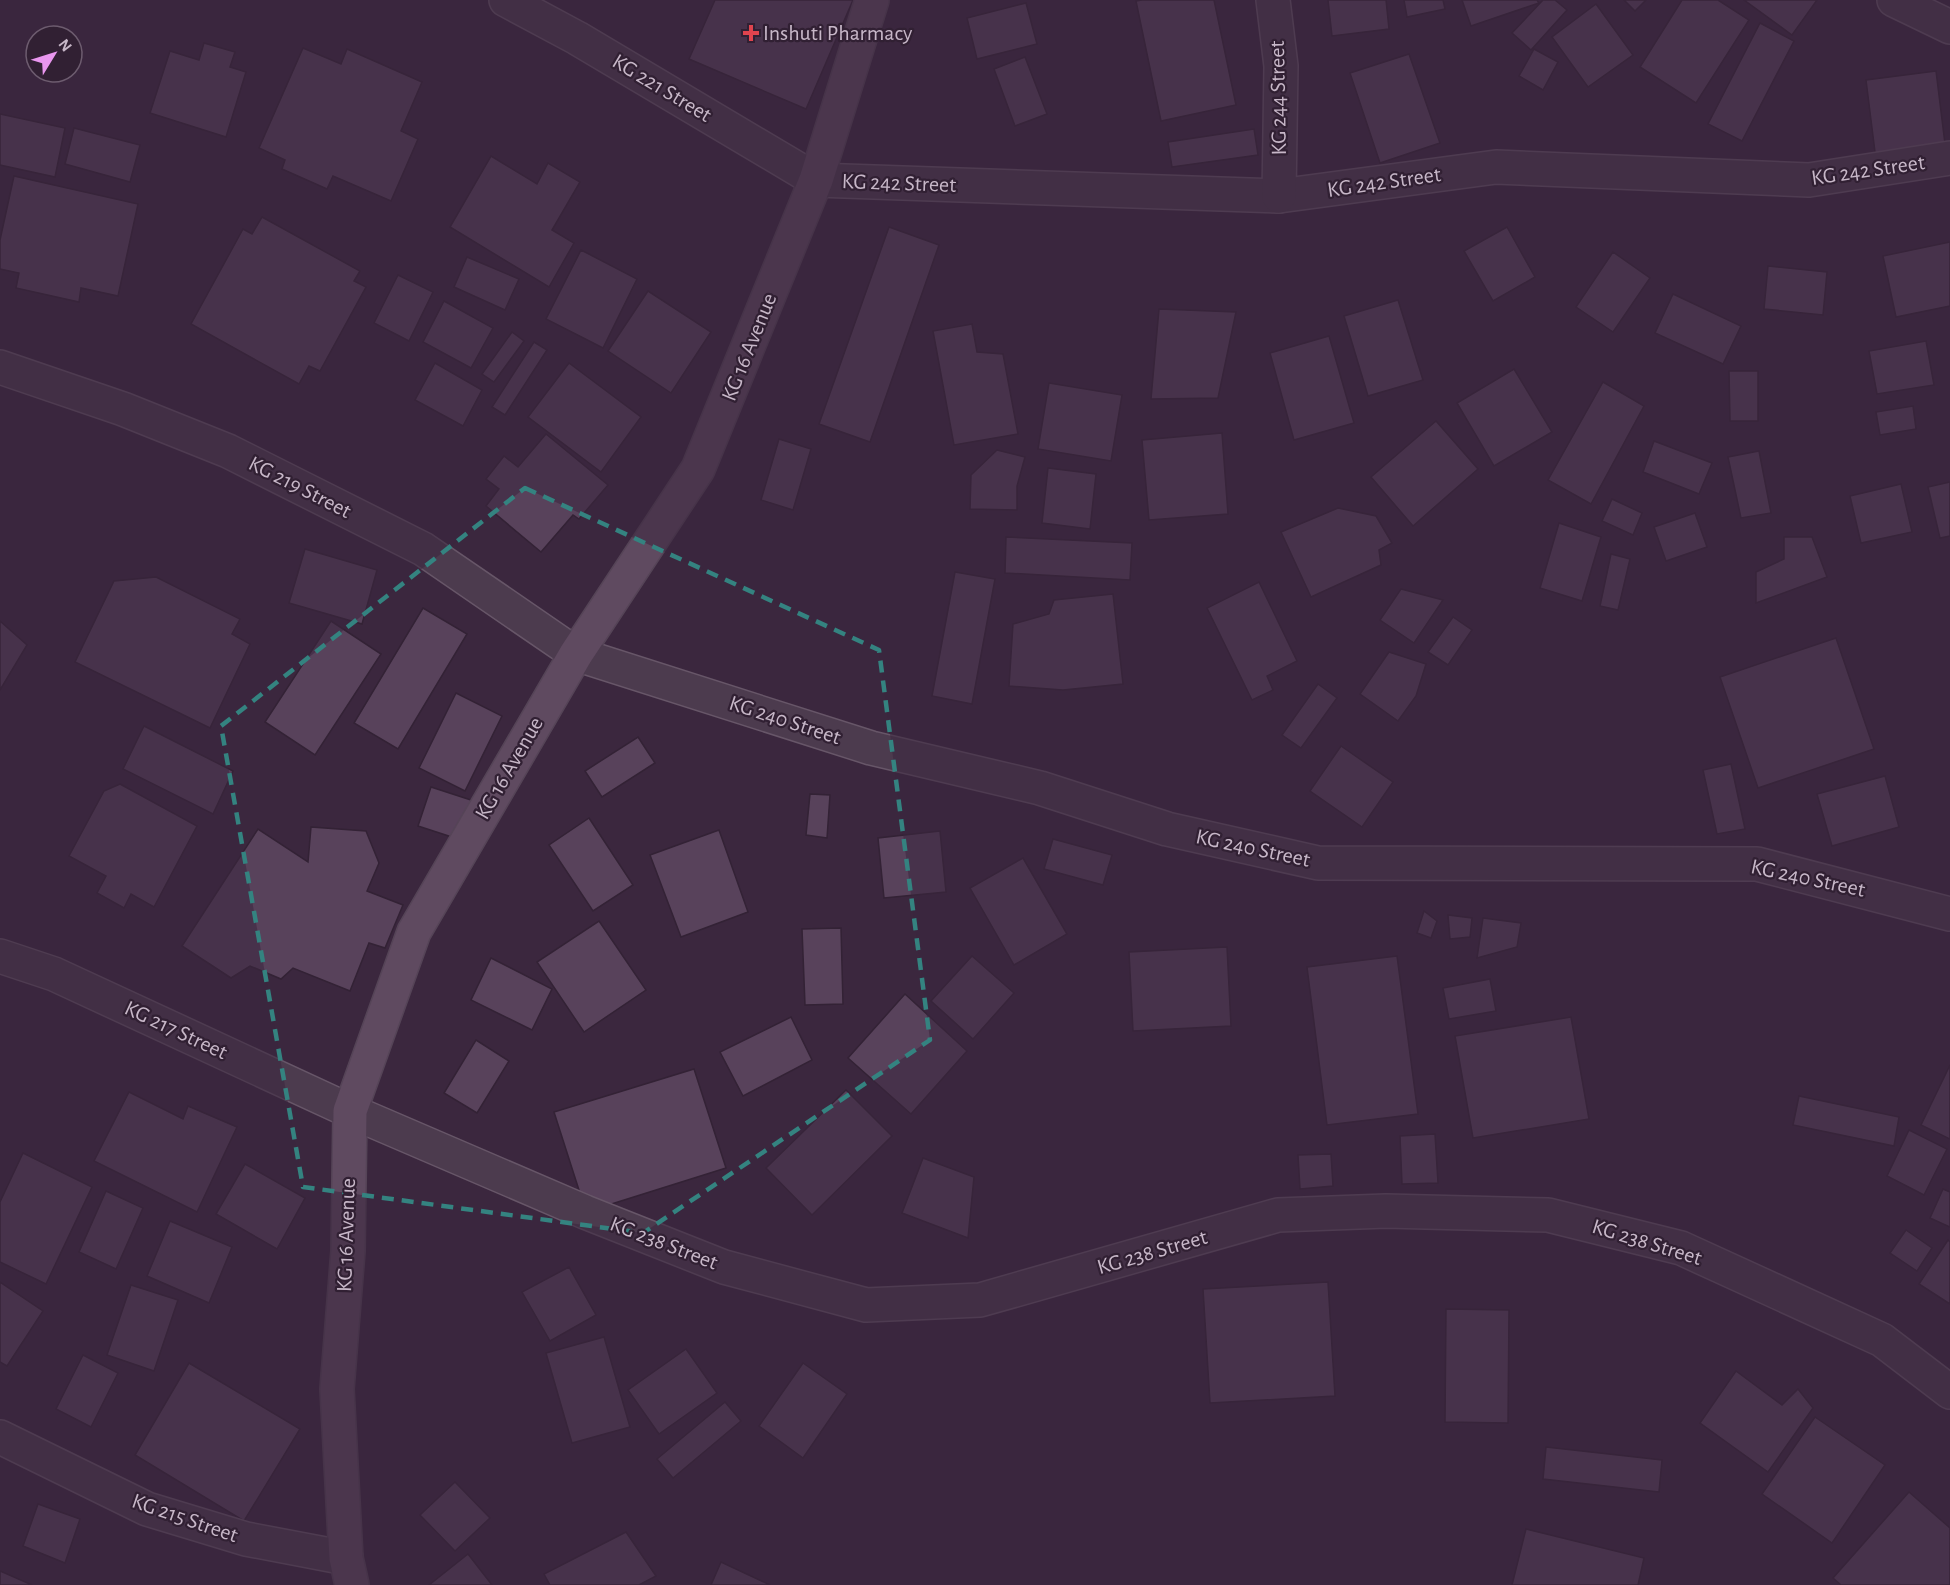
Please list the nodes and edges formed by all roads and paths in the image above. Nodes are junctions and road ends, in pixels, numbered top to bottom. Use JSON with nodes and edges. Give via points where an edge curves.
{"nodes":[{"id":1,"x":506,"y":0,"type":"edge"},
{"id":2,"x":872,"y":0,"type":"edge"},
{"id":3,"x":1273,"y":0,"type":"edge"},
{"id":4,"x":1894,"y":0,"type":"edge"},
{"id":5,"x":1950,"y":27,"type":"edge"},
{"id":6,"x":1950,"y":158,"type":"edge"},
{"id":7,"x":816,"y":180,"type":"junction"},
{"id":8,"x":1279,"y":196,"type":"junction"},
{"id":9,"x":0,"y":367,"type":"edge"},
{"id":10,"x":576,"y":654,"type":"junction"},
{"id":11,"x":1950,"y":914,"type":"edge"},
{"id":12,"x":0,"y":956,"type":"edge"},
{"id":13,"x":350,"y":1111,"type":"junction"},
{"id":14,"x":1950,"y":1392,"type":"edge"},
{"id":15,"x":0,"y":1437,"type":"edge"},
{"id":16,"x":349,"y":1572,"type":"edge"}],
"edges":[{"from":1,"to":7,"type":"street","name":"KG 221 Street"},
{"from":2,"to":7,"type":"street","name":"KG 16 Avenue"},
{"from":3,"to":8,"type":"street","name":"KG 244 Street","via":[[1281,66]]},
{"from":4,"to":5,"type":"street"},
{"from":6,"to":8,"type":"street","name":"KG 242 Street","via":[[1809,180],[1496,167]]},
{"from":7,"to":8,"type":"street","name":"KG 242 Street"},
{"from":7,"to":10,"type":"street","name":"KG 16 Avenue","via":[[698,469]]},
{"from":9,"to":10,"type":"street","name":"KG 219 Street","via":[[228,451],[423,549]]},
{"from":10,"to":11,"type":"street","name":"KG 240 Street","via":[[871,748],[1040,788],[1167,829],[1318,863],[1757,864]]},
{"from":10,"to":13,"type":"street","name":"KG 16 Avenue","via":[[414,932]]},
{"from":12,"to":13,"type":"street","name":"KG 217 Street","via":[[54,974]]},
{"from":13,"to":14,"type":"street","name":"KG 238 Street","via":[[724,1267],[866,1305],[980,1300],[1278,1215],[1386,1211],[1548,1215],[1682,1248],[1882,1340]]},
{"from":13,"to":16,"type":"street","name":"KG 16 Avenue","via":[[348,1251],[337,1389]]},
{"from":15,"to":16,"type":"street","name":"KG 215 Street","via":[[147,1509]]}]}
